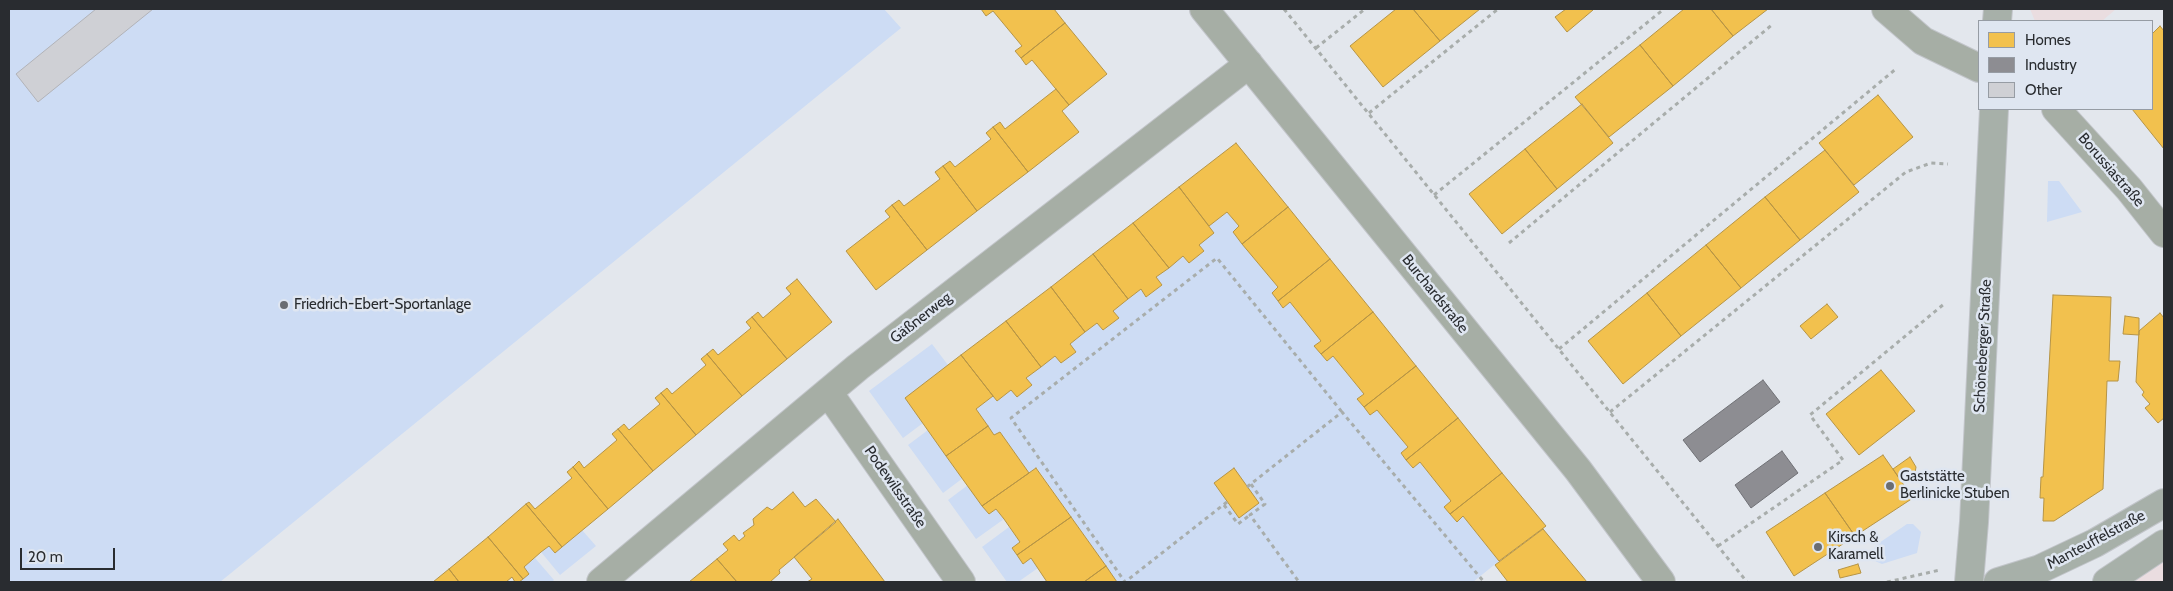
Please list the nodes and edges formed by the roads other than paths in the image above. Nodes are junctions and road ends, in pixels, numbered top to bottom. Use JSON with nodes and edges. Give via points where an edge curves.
{"nodes":[{"id":1,"x":1204,"y":9,"type":"edge"},
{"id":2,"x":1886,"y":9,"type":"edge"},
{"id":3,"x":1249,"y":64,"type":"junction"},
{"id":4,"x":1978,"y":68,"type":"edge"},
{"id":5,"x":1994,"y":110,"type":"edge"},
{"id":6,"x":2057,"y":110,"type":"edge"},
{"id":7,"x":2164,"y":233,"type":"edge"},
{"id":8,"x":828,"y":392,"type":"junction"},
{"id":9,"x":2164,"y":503,"type":"edge"},
{"id":10,"x":2164,"y":544,"type":"edge"},
{"id":11,"x":601,"y":582,"type":"edge"},
{"id":12,"x":961,"y":582,"type":"edge"},
{"id":13,"x":1661,"y":582,"type":"edge"},
{"id":14,"x":1969,"y":582,"type":"edge"},
{"id":15,"x":1998,"y":582,"type":"edge"},
{"id":16,"x":2107,"y":582,"type":"edge"}],
"edges":[{"from":1,"to":3,"type":"street","name":"Burchardstraße"},
{"from":2,"to":4,"type":"street","via":[[1923,41]]},
{"from":3,"to":8,"type":"street","name":"Gäßnerweg"},
{"from":3,"to":13,"type":"street","name":"Burchardstraße","via":[[1578,470]]},
{"from":5,"to":14,"type":"main road","name":"Schöneberger Straße"},
{"from":6,"to":7,"type":"street","name":"Borussiastraße"},
{"from":8,"to":11,"type":"street","name":"Gäßnerweg"},
{"from":8,"to":12,"type":"street","name":"Podewilsstraße"},
{"from":9,"to":15,"type":"main road","name":"Manteuffelstraße","via":[[2095,544],[2040,569]]},
{"from":10,"to":16,"type":"main road"}]}
